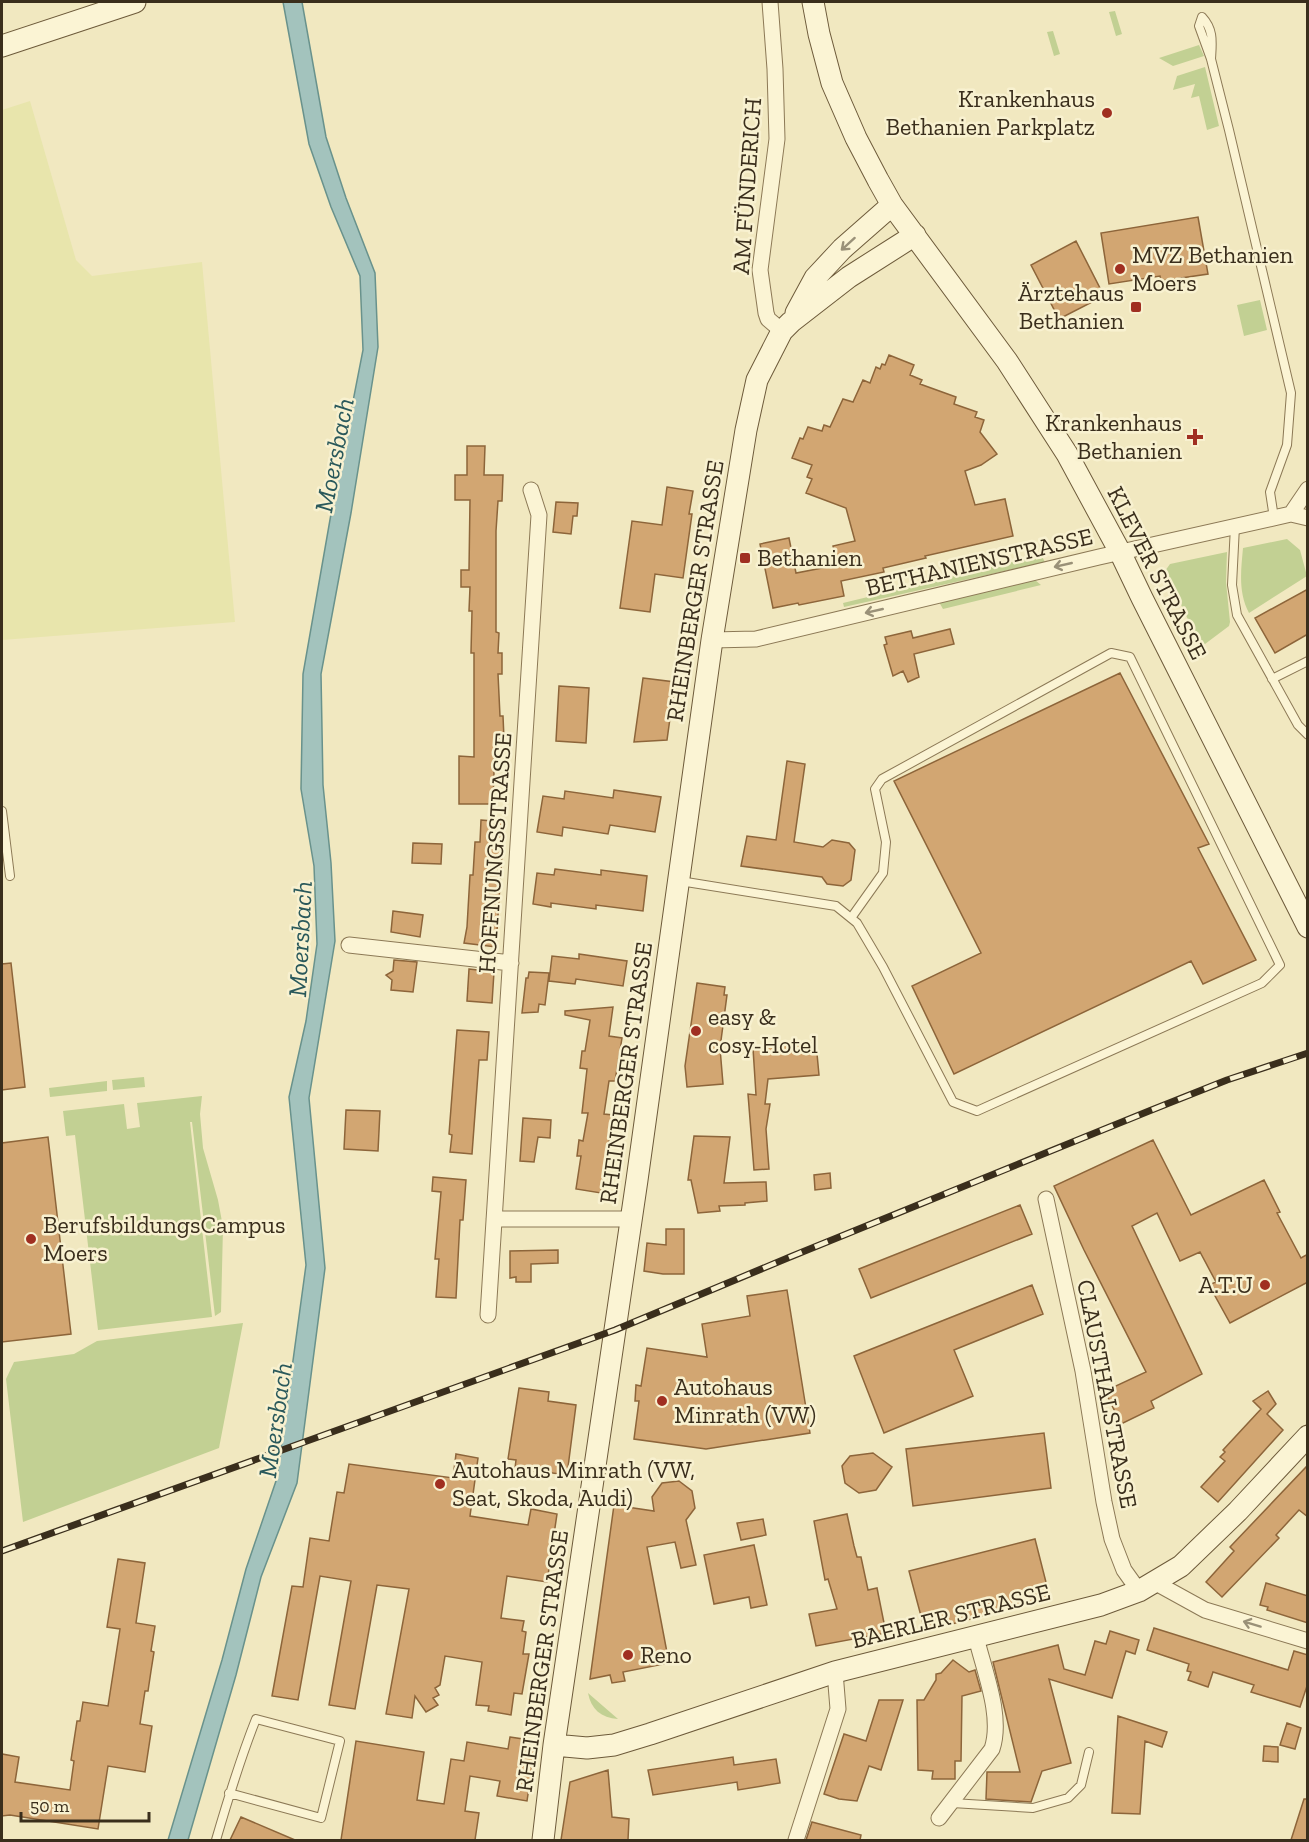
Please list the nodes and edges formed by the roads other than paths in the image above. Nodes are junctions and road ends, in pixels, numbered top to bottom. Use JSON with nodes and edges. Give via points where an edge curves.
{"nodes":[{"id":1,"x":135,"y":2,"type":"edge"},
{"id":2,"x":770,"y":2,"type":"edge"},
{"id":3,"x":813,"y":2,"type":"edge"},
{"id":4,"x":2,"y":46,"type":"edge"},
{"id":5,"x":1211,"y":59,"type":"dead end"},
{"id":6,"x":892,"y":205,"type":"junction"},
{"id":7,"x":915,"y":235,"type":"junction"},
{"id":8,"x":787,"y":326,"type":"junction"},
{"id":9,"x":1308,"y":489,"type":"edge"},
{"id":10,"x":531,"y":490,"type":"dead end"},
{"id":11,"x":1291,"y":514,"type":"junction"},
{"id":12,"x":1274,"y":518,"type":"junction"},
{"id":13,"x":1308,"y":518,"type":"edge"},
{"id":14,"x":1235,"y":526,"type":"junction"},
{"id":15,"x":1120,"y":552,"type":"junction"},
{"id":16,"x":712,"y":640,"type":"junction"},
{"id":17,"x":1308,"y":661,"type":"edge"},
{"id":18,"x":1272,"y":679,"type":"junction"},
{"id":19,"x":1308,"y":735,"type":"edge"},
{"id":20,"x":2,"y":811,"type":"edge"},
{"id":21,"x":10,"y":876,"type":"dead end"},
{"id":22,"x":679,"y":880,"type":"junction"},
{"id":23,"x":851,"y":918,"type":"junction"},
{"id":24,"x":1308,"y":927,"type":"edge"},
{"id":25,"x":349,"y":945,"type":"dead end"},
{"id":26,"x":510,"y":963,"type":"junction"},
{"id":27,"x":1046,"y":1199,"type":"dead end"},
{"id":28,"x":494,"y":1219,"type":"junction"},
{"id":29,"x":631,"y":1219,"type":"junction"},
{"id":30,"x":488,"y":1316,"type":"dead end"},
{"id":31,"x":1308,"y":1436,"type":"edge"},
{"id":32,"x":1148,"y":1587,"type":"junction"},
{"id":33,"x":976,"y":1637,"type":"junction"},
{"id":34,"x":1308,"y":1641,"type":"edge"},
{"id":35,"x":836,"y":1672,"type":"junction"},
{"id":36,"x":554,"y":1745,"type":"junction"},
{"id":37,"x":1089,"y":1752,"type":"dead end"},
{"id":38,"x":230,"y":1793,"type":"junction"},
{"id":39,"x":950,"y":1803,"type":"junction"},
{"id":40,"x":939,"y":1818,"type":"dead end"},
{"id":41,"x":216,"y":1840,"type":"edge"},
{"id":42,"x":543,"y":1840,"type":"edge"},
{"id":43,"x":796,"y":1840,"type":"edge"}],
"edges":[{"from":1,"to":4,"type":"main road"},
{"from":2,"to":8,"type":"street","name":"AM FÜNDERICH","via":[[777,139],[760,270],[768,319]]},
{"from":3,"to":6,"type":"main road","name":"KLEVER STRASSE","via":[[832,83]]},
{"from":5,"to":12,"type":"lane","via":[[1291,393],[1287,445],[1270,492]]},
{"from":6,"to":7,"type":"main road","name":"KLEVER STRASSE"},
{"from":6,"to":8,"type":"main road","name":"RHEINBERGER STRASSE","one_way":true,"via":[[815,278]]},
{"from":7,"to":8,"type":"main road","via":[[849,277]]},
{"from":7,"to":15,"type":"main road","name":"KLEVER STRASSE","via":[[1030,396],[1067,454]]},
{"from":8,"to":16,"type":"main road","name":"RHEINBERGER STRASSE","via":[[757,380]]},
{"from":9,"to":11,"type":"street"},
{"from":10,"to":26,"type":"street","name":"HOFFNUNGSSTRASSE","via":[[538,515]]},
{"from":11,"to":12,"type":"street","name":"BETHANIENSTRASSE"},
{"from":11,"to":13,"type":"street","name":"BETHANIENSTRASSE"},
{"from":12,"to":14,"type":"street","name":"BETHANIENSTRASSE"},
{"from":14,"to":15,"type":"street","name":"BETHANIENSTRASSE"},
{"from":14,"to":18,"type":"lane","via":[[1234,606]]},
{"from":15,"to":16,"type":"street","name":"BETHANIENSTRASSE","one_way":true,"via":[[756,639]]},
{"from":15,"to":24,"type":"main road","name":"KLEVER STRASSE"},
{"from":16,"to":22,"type":"main road","name":"RHEINBERGER STRASSE"},
{"from":17,"to":18,"type":"lane"},
{"from":18,"to":19,"type":"lane","via":[[1298,725]]},
{"from":20,"to":21,"type":"lane"},
{"from":22,"to":23,"type":"lane","via":[[836,906]]},
{"from":22,"to":29,"type":"main road","name":"RHEINBERGER STRASSE"},
{"from":23,"to":23,"type":"lane","via":[[883,967],[953,1102],[977,1111],[1262,983],[1280,965],[1130,657],[1111,653],[882,779],[875,789],[886,842],[883,873]]},
{"from":25,"to":26,"type":"street"},
{"from":26,"to":28,"type":"street","name":"HOFFNUNGSSTRASSE"},
{"from":27,"to":32,"type":"street","name":"CLAUSTHALSTRASSE","via":[[1083,1371],[1112,1539],[1124,1570]]},
{"from":28,"to":29,"type":"street"},
{"from":28,"to":30,"type":"street","name":"HOFFNUNGSSTRASSE"},
{"from":29,"to":36,"type":"main road","name":"RHEINBERGER STRASSE"},
{"from":31,"to":32,"type":"main road","name":"BAERLER STRASSE","via":[[1205,1545]]},
{"from":32,"to":33,"type":"main road","name":"BAERLER STRASSE","via":[[1101,1605]]},
{"from":34,"to":32,"type":"street","one_way":true,"via":[[1205,1610]]},
{"from":33,"to":35,"type":"main road","name":"BAERLER STRASSE"},
{"from":33,"to":39,"type":"street","via":[[996,1736],[992,1749]]},
{"from":35,"to":36,"type":"main road","name":"BAERLER STRASSE","via":[[614,1745]]},
{"from":35,"to":43,"type":"street","via":[[838,1709]]},
{"from":36,"to":42,"type":"main road","name":"RHEINBERGER STRASSE"},
{"from":37,"to":39,"type":"lane","via":[[1080,1785],[1068,1798],[1033,1808]]},
{"from":38,"to":38,"type":"lane","via":[[256,1719],[340,1741],[321,1818]]},
{"from":38,"to":41,"type":"lane"},
{"from":39,"to":40,"type":"street"}]}
